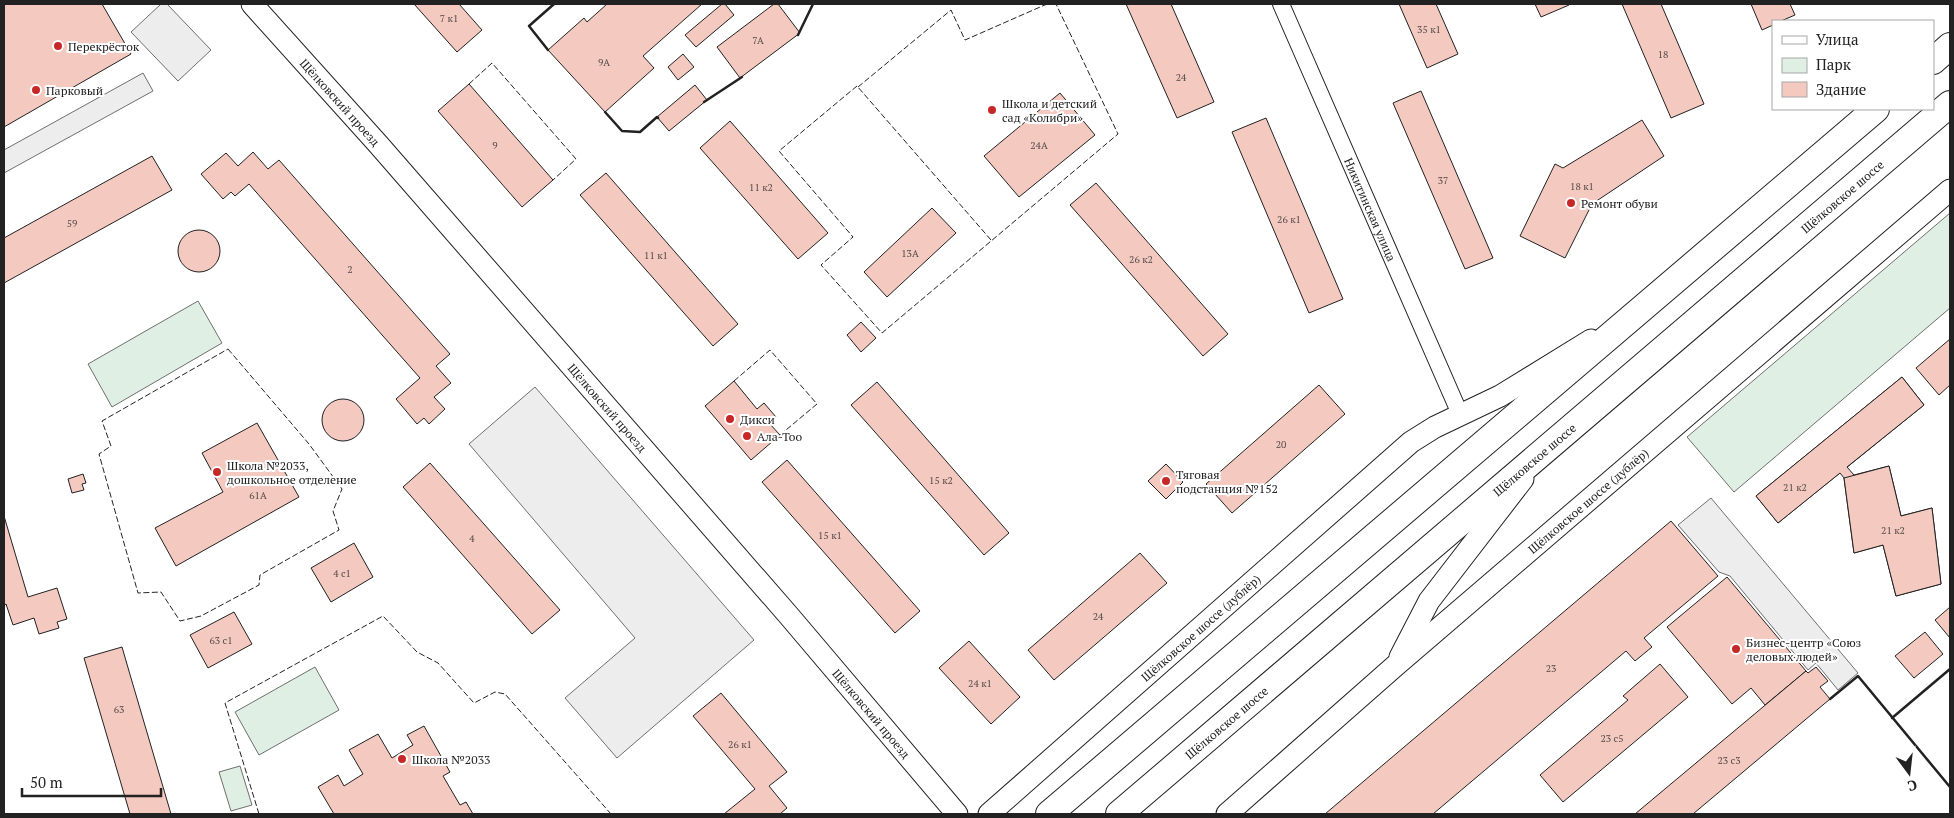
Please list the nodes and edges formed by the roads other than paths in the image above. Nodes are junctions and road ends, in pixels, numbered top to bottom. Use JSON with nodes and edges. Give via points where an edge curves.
{"nodes":[{"id":1,"x":252,"y":4,"type":"edge"},
{"id":2,"x":1281,"y":4,"type":"edge"},
{"id":3,"x":1950,"y":46,"type":"edge"},
{"id":4,"x":1934,"y":60,"type":"edge"},
{"id":5,"x":1950,"y":104,"type":"edge"},
{"id":6,"x":1875,"y":110,"type":"edge"},
{"id":7,"x":1950,"y":190,"type":"edge"},
{"id":8,"x":1646,"y":305,"type":"junction"},
{"id":9,"x":1460,"y":414,"type":"junction"},
{"id":10,"x":1540,"y":456,"type":"junction"},
{"id":11,"x":1396,"y":666,"type":"junction"},
{"id":12,"x":958,"y":814,"type":"edge"},
{"id":13,"x":988,"y":814,"type":"edge"},
{"id":14,"x":1049,"y":814,"type":"edge"},
{"id":15,"x":1119,"y":814,"type":"edge"},
{"id":16,"x":1227,"y":814,"type":"edge"}],
"edges":[{"from":1,"to":12,"type":"street","name":"Щёлковский проезд","via":[[392,158]]},
{"from":2,"to":9,"type":"street","name":"Никитинская улица"},
{"from":3,"to":4,"type":"main road"},
{"from":5,"to":10,"type":"main road","name":"Щёлковское шоссе"},
{"from":6,"to":8,"type":"main road"},
{"from":7,"to":11,"type":"street","name":"Щёлковское шоссе (дублёр)"},
{"from":8,"to":9,"type":"street","name":"Щёлковское шоссе (дублёр)","via":[[1500,396]]},
{"from":8,"to":14,"type":"main road"},
{"from":9,"to":13,"type":"street","name":"Щёлковское шоссе (дублёр)","via":[[1411,442]]},
{"from":10,"to":11,"type":"street","via":[[1429,601]]},
{"from":10,"to":15,"type":"main road","name":"Щёлковское шоссе"},
{"from":11,"to":16,"type":"street","name":"Щёлковское шоссе (дублёр)"}]}
